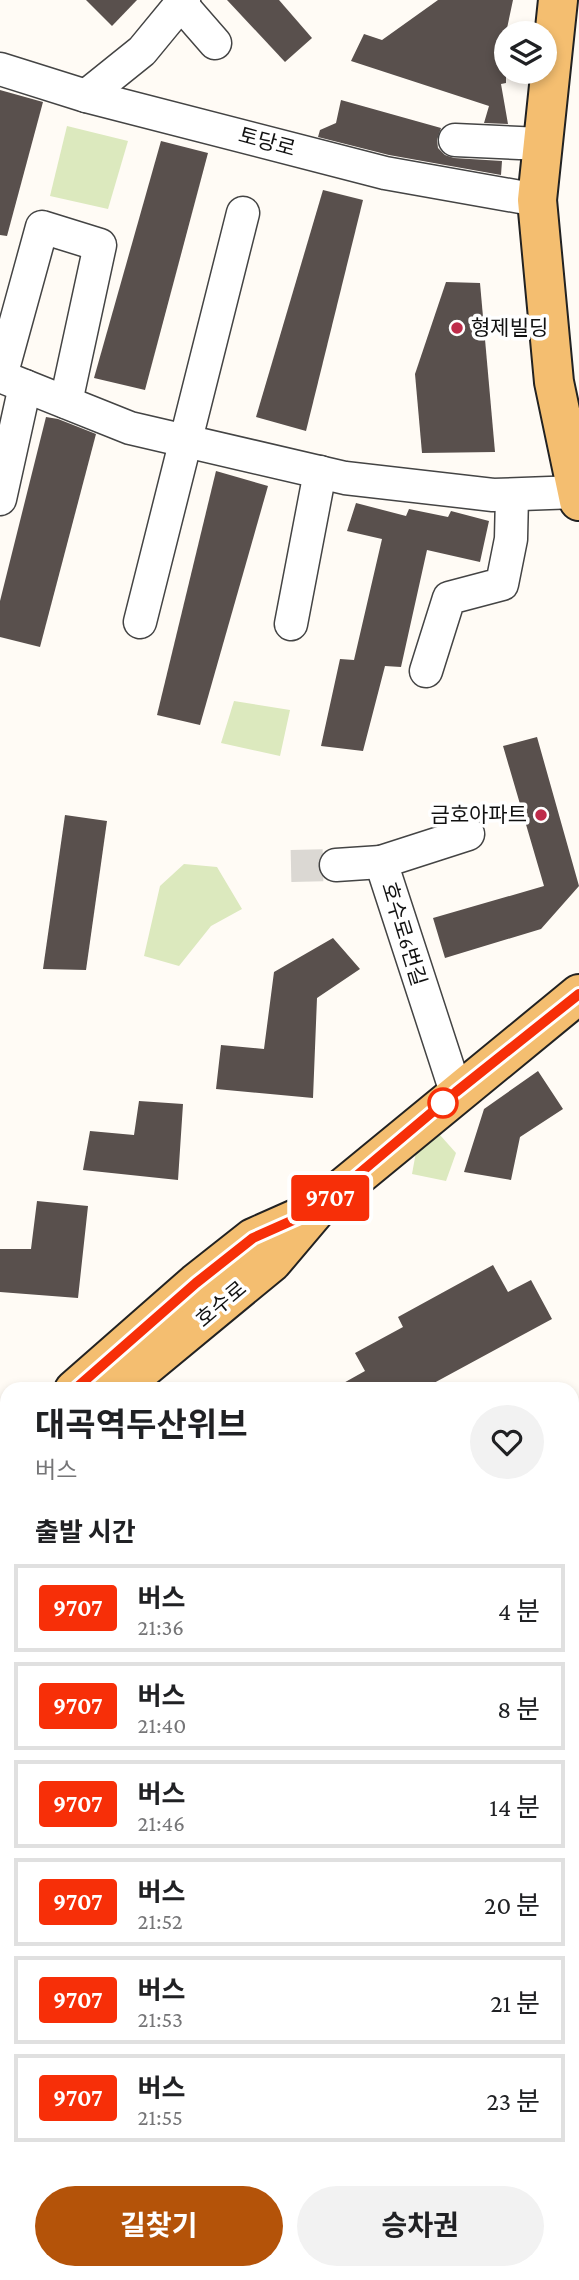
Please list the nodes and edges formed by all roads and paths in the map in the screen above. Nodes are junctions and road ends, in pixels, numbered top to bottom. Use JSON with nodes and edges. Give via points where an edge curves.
{"nodes":[{"id":1,"x":558,"y":0,"type":"edge"},
{"id":2,"x":182,"y":2,"type":"edge"},
{"id":3,"x":215,"y":43,"type":"dead end"},
{"id":4,"x":0,"y":69,"type":"edge"},
{"id":5,"x":86,"y":96,"type":"junction"},
{"id":6,"x":455,"y":140,"type":"dead end"},
{"id":7,"x":542,"y":145,"type":"junction"},
{"id":8,"x":537,"y":200,"type":"junction"},
{"id":9,"x":243,"y":213,"type":"dead end"},
{"id":10,"x":9,"y":379,"type":"edge"},
{"id":11,"x":567,"y":379,"type":"edge"},
{"id":12,"x":66,"y":402,"type":"junction"},
{"id":13,"x":185,"y":441,"type":"junction"},
{"id":14,"x":320,"y":472,"type":"junction"},
{"id":15,"x":512,"y":495,"type":"junction"},
{"id":16,"x":578,"y":496,"type":"edge"},
{"id":17,"x":0,"y":499,"type":"edge"},
{"id":18,"x":140,"y":622,"type":"dead end"},
{"id":19,"x":292,"y":624,"type":"dead end"},
{"id":20,"x":426,"y":671,"type":"dead end"},
{"id":21,"x":468,"y":834,"type":"dead end"},
{"id":22,"x":382,"y":862,"type":"junction"},
{"id":23,"x":336,"y":865,"type":"tunnel mouth"},
{"id":24,"x":579,"y":994,"type":"edge"},
{"id":25,"x":456,"y":1092,"type":"junction"},
{"id":26,"x":316,"y":1210,"type":"junction"},
{"id":27,"x":83,"y":1382,"type":"edge"},
{"id":28,"x":127,"y":1382,"type":"edge"}],
"edges":[{"from":1,"to":7,"type":"main road"},
{"from":2,"to":3,"type":"street"},
{"from":2,"to":5,"type":"street","via":[[142,51]]},
{"from":4,"to":5,"type":"street","name":"토당로"},
{"from":5,"to":8,"type":"street","name":"토당로","via":[[385,173]]},
{"from":6,"to":7,"type":"street"},
{"from":7,"to":8,"type":"main road"},
{"from":8,"to":11,"type":"main road"},
{"from":9,"to":13,"type":"street"},
{"from":10,"to":12,"type":"street"},
{"from":10,"to":12,"type":"street","via":[[42,227],[100,245]]},
{"from":10,"to":17,"type":"street"},
{"from":11,"to":16,"type":"main road"},
{"from":12,"to":13,"type":"street","via":[[130,428]]},
{"from":13,"to":14,"type":"street"},
{"from":13,"to":18,"type":"street"},
{"from":14,"to":15,"type":"street"},
{"from":14,"to":19,"type":"street"},
{"from":15,"to":16,"type":"street"},
{"from":15,"to":20,"type":"street","via":[[511,539],[502,584],[449,598]]},
{"from":21,"to":22,"type":"street","name":"호수로6번길"},
{"from":22,"to":23,"type":"street"},
{"from":22,"to":25,"type":"street","name":"호수로6번길"},
{"from":24,"to":25,"type":"main road","name":"호수로"},
{"from":25,"to":26,"type":"main road","name":"호수로"},
{"from":26,"to":27,"type":"main road","name":"호수로","via":[[253,1238]]},
{"from":26,"to":28,"type":"main road","name":"호수로","via":[[272,1262]]}]}
